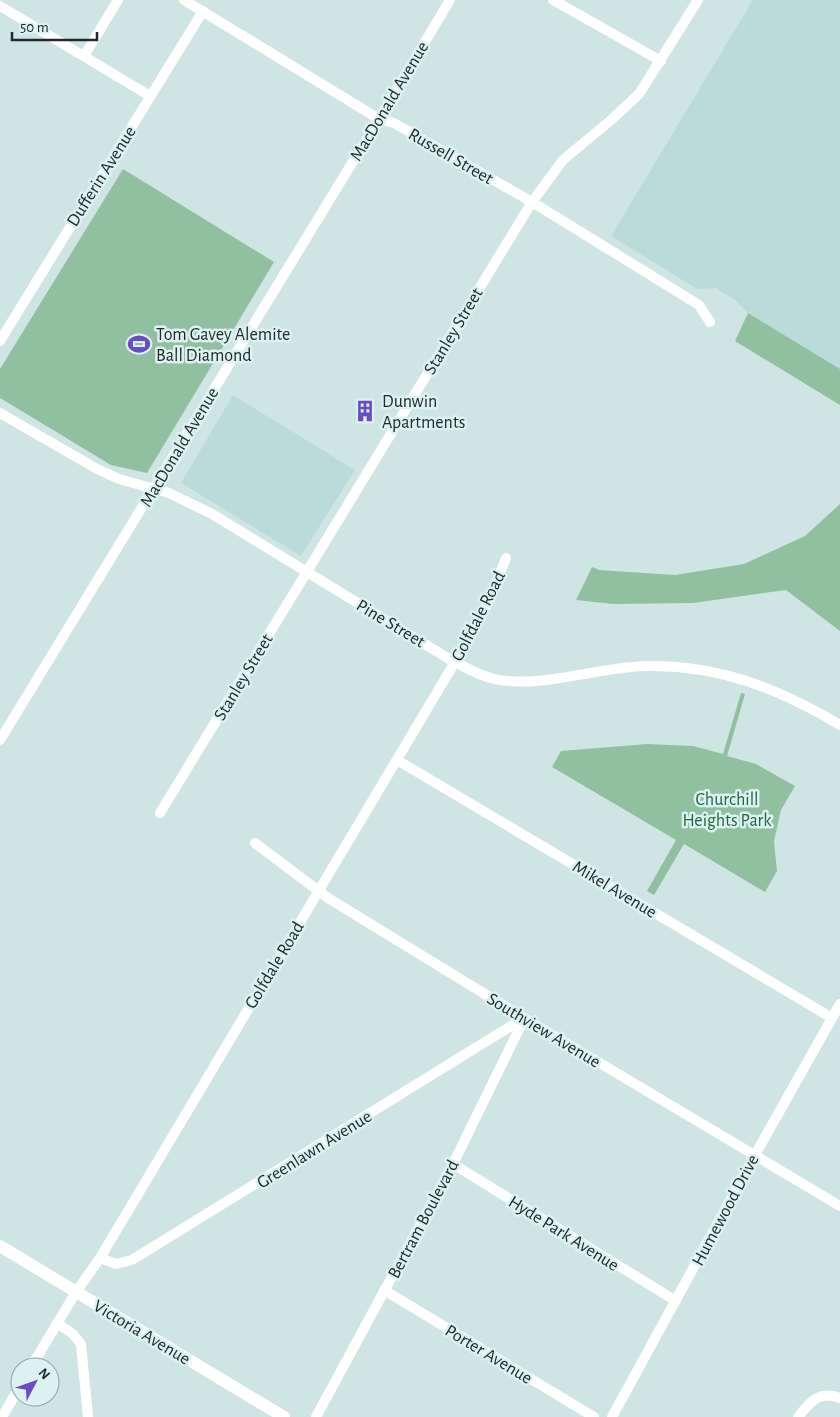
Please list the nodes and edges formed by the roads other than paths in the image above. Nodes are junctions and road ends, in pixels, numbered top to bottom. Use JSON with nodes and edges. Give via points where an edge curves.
{"nodes":[{"id":1,"x":118,"y":0,"type":"edge"},
{"id":2,"x":184,"y":0,"type":"edge"},
{"id":3,"x":450,"y":0,"type":"edge"},
{"id":4,"x":553,"y":0,"type":"edge"},
{"id":5,"x":698,"y":0,"type":"edge"},
{"id":6,"x":0,"y":6,"type":"edge"},
{"id":7,"x":203,"y":11,"type":"junction"},
{"id":8,"x":84,"y":56,"type":"junction"},
{"id":9,"x":661,"y":61,"type":"junction"},
{"id":10,"x":150,"y":96,"type":"junction"},
{"id":11,"x":379,"y":119,"type":"junction"},
{"id":12,"x":532,"y":202,"type":"junction"},
{"id":13,"x":710,"y":322,"type":"dead end"},
{"id":14,"x":0,"y":341,"type":"edge"},
{"id":15,"x":0,"y":413,"type":"edge"},
{"id":16,"x":154,"y":489,"type":"junction"},
{"id":17,"x":506,"y":558,"type":"dead end"},
{"id":18,"x":307,"y":572,"type":"junction"},
{"id":19,"x":455,"y":662,"type":"junction"},
{"id":20,"x":840,"y":725,"type":"edge"},
{"id":21,"x":0,"y":740,"type":"edge"},
{"id":22,"x":397,"y":760,"type":"junction"},
{"id":23,"x":160,"y":813,"type":"dead end"},
{"id":24,"x":255,"y":843,"type":"dead end"},
{"id":25,"x":318,"y":892,"type":"junction"},
{"id":26,"x":840,"y":1004,"type":"edge"},
{"id":27,"x":524,"y":1018,"type":"junction"},
{"id":28,"x":832,"y":1018,"type":"junction"},
{"id":29,"x":755,"y":1155,"type":"junction"},
{"id":30,"x":453,"y":1164,"type":"junction"},
{"id":31,"x":840,"y":1206,"type":"edge"},
{"id":32,"x":0,"y":1246,"type":"edge"},
{"id":33,"x":100,"y":1258,"type":"junction"},
{"id":34,"x":384,"y":1290,"type":"junction"},
{"id":35,"x":76,"y":1292,"type":"junction"},
{"id":36,"x":676,"y":1301,"type":"junction"},
{"id":37,"x":57,"y":1323,"type":"junction"},
{"id":38,"x":37,"y":1357,"type":"edge"},
{"id":39,"x":840,"y":1398,"type":"edge"},
{"id":40,"x":10,"y":1403,"type":"edge"},
{"id":41,"x":2,"y":1417,"type":"edge"},
{"id":42,"x":88,"y":1417,"type":"edge"},
{"id":43,"x":284,"y":1417,"type":"edge"},
{"id":44,"x":316,"y":1417,"type":"edge"},
{"id":45,"x":594,"y":1417,"type":"edge"},
{"id":46,"x":612,"y":1417,"type":"edge"},
{"id":47,"x":798,"y":1417,"type":"edge"}],
"edges":[{"from":1,"to":8,"type":"street"},
{"from":2,"to":7,"type":"street","name":"Russell Street"},
{"from":3,"to":11,"type":"street","name":"MacDonald Avenue"},
{"from":4,"to":9,"type":"street"},
{"from":5,"to":9,"type":"street","name":"Stanley Street"},
{"from":6,"to":8,"type":"street"},
{"from":7,"to":10,"type":"street","name":"Dufferin Avenue"},
{"from":7,"to":11,"type":"street","name":"Russell Street"},
{"from":8,"to":10,"type":"street"},
{"from":9,"to":12,"type":"street","name":"Stanley Street","via":[[639,94],[563,160]]},
{"from":10,"to":14,"type":"street","name":"Dufferin Avenue"},
{"from":11,"to":12,"type":"street","name":"Russell Street","via":[[394,123]]},
{"from":11,"to":16,"type":"street","name":"MacDonald Avenue"},
{"from":12,"to":13,"type":"street","name":"Russell Street","via":[[699,305]]},
{"from":12,"to":18,"type":"street","name":"Stanley Street"},
{"from":15,"to":16,"type":"street","name":"Pine Street","via":[[97,470]]},
{"from":16,"to":18,"type":"street","name":"Pine Street","via":[[212,514]]},
{"from":16,"to":21,"type":"street","name":"MacDonald Avenue"},
{"from":17,"to":19,"type":"street","name":"Golfdale Road","via":[[488,603]]},
{"from":18,"to":19,"type":"street","name":"Pine Street"},
{"from":18,"to":23,"type":"street","name":"Stanley Street"},
{"from":19,"to":20,"type":"street","name":"Pine Street","via":[[476,673],[514,682],[645,666],[699,669],[771,689]]},
{"from":19,"to":22,"type":"street","name":"Golfdale Road"},
{"from":22,"to":25,"type":"street","name":"Golfdale Road"},
{"from":22,"to":28,"type":"street","name":"Mikel Avenue"},
{"from":24,"to":25,"type":"street","name":"Southview Avenue"},
{"from":25,"to":27,"type":"street","name":"Southview Avenue"},
{"from":25,"to":33,"type":"street","name":"Golfdale Road"},
{"from":26,"to":28,"type":"street","name":"Humewood Drive"},
{"from":27,"to":29,"type":"street","name":"Southview Avenue"},
{"from":27,"to":30,"type":"street","name":"Bertram Boulevard"},
{"from":27,"to":33,"type":"street","name":"Greenlawn Avenue","via":[[132,1260],[116,1264]]},
{"from":28,"to":29,"type":"street","name":"Humewood Drive"},
{"from":29,"to":31,"type":"street","name":"Southview Avenue"},
{"from":29,"to":36,"type":"street","name":"Humewood Drive"},
{"from":30,"to":34,"type":"street","name":"Bertram Boulevard"},
{"from":30,"to":36,"type":"street","name":"Hyde Park Avenue"},
{"from":32,"to":35,"type":"street","name":"Victoria Avenue"},
{"from":33,"to":35,"type":"street","name":"Golfdale Road"},
{"from":34,"to":44,"type":"street","name":"Bertram Boulevard"},
{"from":34,"to":45,"type":"street","name":"Porter Avenue"},
{"from":35,"to":37,"type":"street","name":"Golfdale Road"},
{"from":35,"to":43,"type":"street","name":"Victoria Avenue"},
{"from":36,"to":46,"type":"street","name":"Humewood Drive"},
{"from":37,"to":38,"type":"street","name":"Golfdale Road"},
{"from":37,"to":42,"type":"street","via":[[81,1344]]},
{"from":39,"to":47,"type":"street","via":[[832,1395],[812,1399]]},
{"from":40,"to":41,"type":"street"}]}
